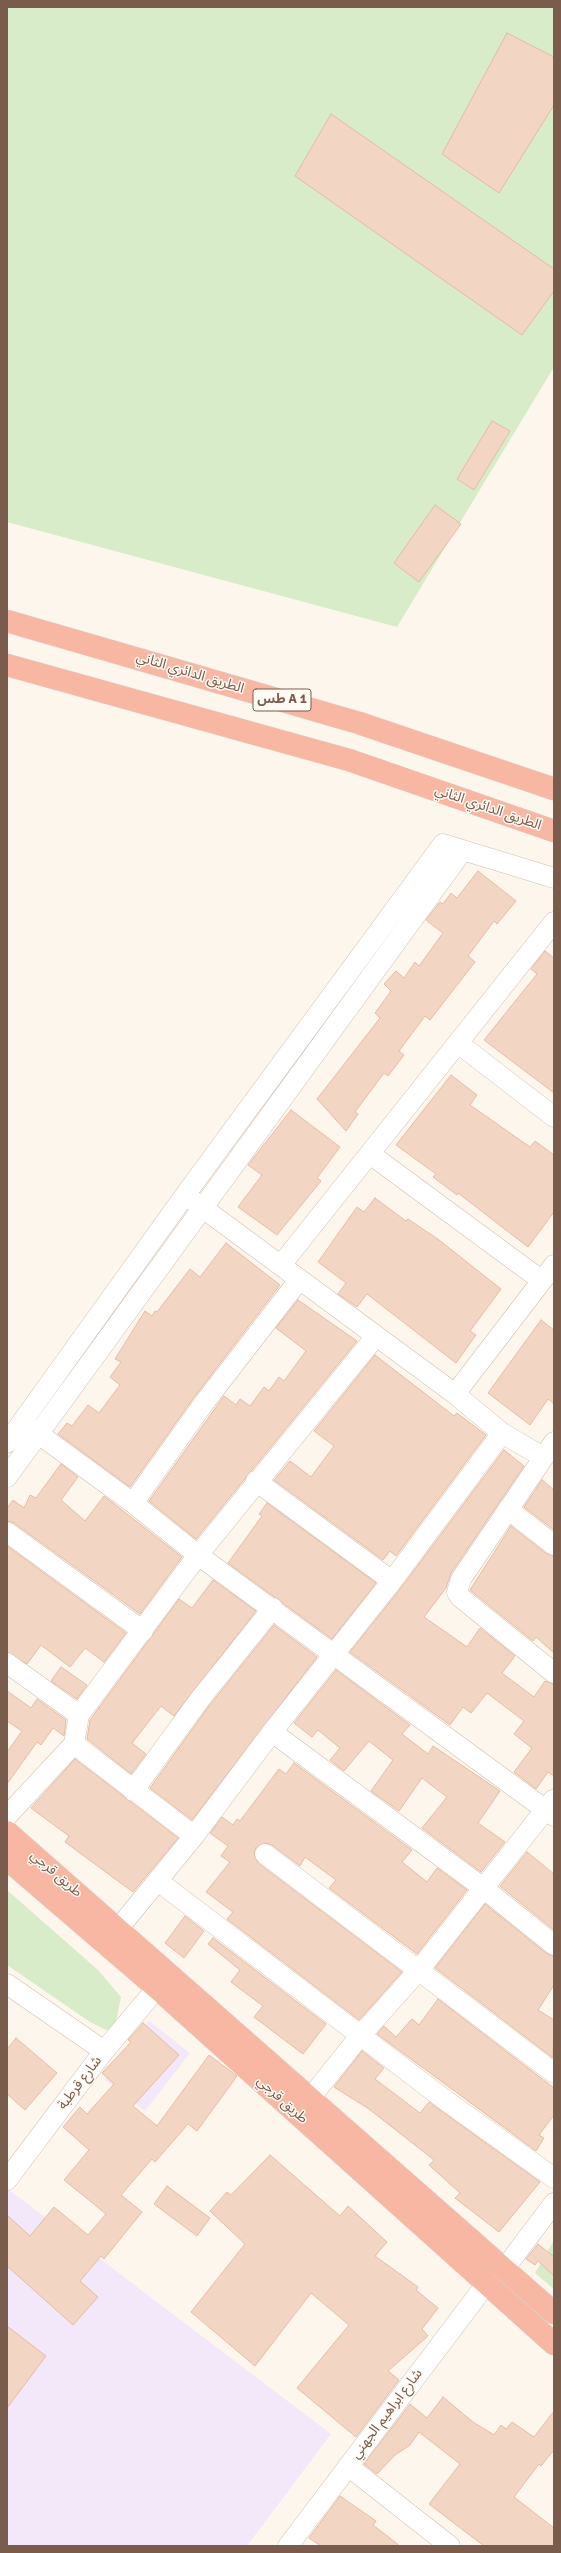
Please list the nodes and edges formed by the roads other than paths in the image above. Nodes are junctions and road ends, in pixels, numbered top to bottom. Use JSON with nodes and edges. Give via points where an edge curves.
{"nodes":[{"id":1,"x":7,"y":621,"type":"edge"},
{"id":2,"x":7,"y":665,"type":"edge"},
{"id":3,"x":554,"y":789,"type":"edge"},
{"id":4,"x":554,"y":831,"type":"edge"},
{"id":5,"x":463,"y":850,"type":"junction"},
{"id":6,"x":554,"y":878,"type":"edge"},
{"id":7,"x":554,"y":922,"type":"edge"},
{"id":8,"x":458,"y":1043,"type":"junction"},
{"id":9,"x":554,"y":1117,"type":"edge"},
{"id":10,"x":370,"y":1154,"type":"junction"},
{"id":11,"x":185,"y":1195,"type":"junction"},
{"id":12,"x":203,"y":1207,"type":"junction"},
{"id":13,"x":554,"y":1265,"type":"edge"},
{"id":14,"x":281,"y":1266,"type":"junction"},
{"id":15,"x":299,"y":1280,"type":"junction"},
{"id":16,"x":541,"y":1280,"type":"junction"},
{"id":17,"x":376,"y":1336,"type":"junction"},
{"id":18,"x":455,"y":1394,"type":"junction"},
{"id":19,"x":22,"y":1422,"type":"junction"},
{"id":20,"x":502,"y":1433,"type":"junction"},
{"id":21,"x":39,"y":1434,"type":"junction"},
{"id":22,"x":7,"y":1443,"type":"edge"},
{"id":23,"x":549,"y":1450,"type":"edge"},
{"id":24,"x":7,"y":1477,"type":"edge"},
{"id":25,"x":256,"y":1481,"type":"junction"},
{"id":26,"x":133,"y":1503,"type":"junction"},
{"id":27,"x":508,"y":1510,"type":"junction"},
{"id":28,"x":7,"y":1532,"type":"edge"},
{"id":29,"x":554,"y":1546,"type":"edge"},
{"id":30,"x":198,"y":1555,"type":"junction"},
{"id":31,"x":392,"y":1581,"type":"junction"},
{"id":32,"x":272,"y":1608,"type":"junction"},
{"id":33,"x":143,"y":1631,"type":"junction"},
{"id":34,"x":333,"y":1654,"type":"junction"},
{"id":35,"x":7,"y":1663,"type":"edge"},
{"id":36,"x":554,"y":1673,"type":"edge"},
{"id":37,"x":79,"y":1715,"type":"junction"},
{"id":38,"x":272,"y":1732,"type":"junction"},
{"id":39,"x":74,"y":1744,"type":"junction"},
{"id":40,"x":133,"y":1791,"type":"junction"},
{"id":41,"x":551,"y":1809,"type":"edge"},
{"id":42,"x":7,"y":1816,"type":"edge"},
{"id":43,"x":7,"y":1832,"type":"edge"},
{"id":44,"x":194,"y":1836,"type":"junction"},
{"id":45,"x":265,"y":1854,"type":"dead end"},
{"id":46,"x":7,"y":1859,"type":"edge"},
{"id":47,"x":158,"y":1881,"type":"junction"},
{"id":48,"x":482,"y":1887,"type":"junction"},
{"id":49,"x":118,"y":1929,"type":"junction"},
{"id":50,"x":554,"y":1945,"type":"edge"},
{"id":51,"x":419,"y":1970,"type":"junction"},
{"id":52,"x":7,"y":1984,"type":"edge"},
{"id":53,"x":157,"y":1988,"type":"junction"},
{"id":54,"x":360,"y":2036,"type":"junction"},
{"id":55,"x":104,"y":2050,"type":"junction"},
{"id":56,"x":554,"y":2072,"type":"edge"},
{"id":57,"x":310,"y":2097,"type":"junction"},
{"id":58,"x":554,"y":2178,"type":"edge"},
{"id":59,"x":7,"y":2180,"type":"edge"},
{"id":60,"x":554,"y":2203,"type":"edge"},
{"id":61,"x":505,"y":2268,"type":"junction"},
{"id":62,"x":487,"y":2283,"type":"junction"},
{"id":63,"x":554,"y":2313,"type":"edge"},
{"id":64,"x":554,"y":2344,"type":"edge"},
{"id":65,"x":348,"y":2466,"type":"junction"},
{"id":66,"x":288,"y":2546,"type":"edge"},
{"id":67,"x":450,"y":2546,"type":"edge"}],
"edges":[{"from":1,"to":3,"type":"highway","name":"الطريق الدائري الثاني","number":"طس A 1","via":[[359,723]]},
{"from":2,"to":4,"type":"highway","name":"الطريق الدائري الثاني","via":[[349,760]]},
{"from":5,"to":6,"type":"street"},
{"from":5,"to":11,"type":"street","via":[[443,844]]},
{"from":5,"to":12,"type":"street"},
{"from":7,"to":8,"type":"street"},
{"from":8,"to":9,"type":"street"},
{"from":8,"to":10,"type":"street"},
{"from":10,"to":14,"type":"street"},
{"from":10,"to":16,"type":"street"},
{"from":11,"to":12,"type":"street"},
{"from":11,"to":19,"type":"street"},
{"from":12,"to":14,"type":"street"},
{"from":12,"to":21,"type":"street"},
{"from":13,"to":16,"type":"street"},
{"from":14,"to":15,"type":"street"},
{"from":15,"to":17,"type":"street"},
{"from":15,"to":26,"type":"street","via":[[204,1403]]},
{"from":16,"to":18,"type":"street"},
{"from":17,"to":18,"type":"street"},
{"from":17,"to":25,"type":"street"},
{"from":18,"to":20,"type":"street"},
{"from":19,"to":21,"type":"street"},
{"from":19,"to":22,"type":"street"},
{"from":20,"to":23,"type":"street"},
{"from":20,"to":31,"type":"street"},
{"from":21,"to":24,"type":"street"},
{"from":21,"to":26,"type":"street"},
{"from":23,"to":27,"type":"street"},
{"from":25,"to":30,"type":"street"},
{"from":25,"to":31,"type":"street"},
{"from":26,"to":30,"type":"street"},
{"from":27,"to":29,"type":"street"},
{"from":27,"to":36,"type":"street","via":[[461,1579],[457,1592]]},
{"from":28,"to":33,"type":"street"},
{"from":30,"to":32,"type":"street"},
{"from":30,"to":33,"type":"street"},
{"from":31,"to":34,"type":"street"},
{"from":32,"to":34,"type":"street"},
{"from":32,"to":40,"type":"street","via":[[200,1699]]},
{"from":33,"to":37,"type":"street"},
{"from":34,"to":38,"type":"street"},
{"from":34,"to":41,"type":"street"},
{"from":35,"to":37,"type":"street"},
{"from":37,"to":39,"type":"street"},
{"from":38,"to":44,"type":"street"},
{"from":38,"to":48,"type":"street"},
{"from":39,"to":40,"type":"street"},
{"from":39,"to":42,"type":"street"},
{"from":40,"to":44,"type":"street"},
{"from":41,"to":48,"type":"street"},
{"from":43,"to":49,"type":"highway","name":"طريق قرجي"},
{"from":44,"to":47,"type":"street"},
{"from":45,"to":51,"type":"street"},
{"from":46,"to":53,"type":"highway","name":"طريق قرجي"},
{"from":47,"to":49,"type":"street"},
{"from":47,"to":54,"type":"street"},
{"from":48,"to":50,"type":"street"},
{"from":48,"to":51,"type":"street"},
{"from":49,"to":57,"type":"highway","name":"طريق قرجي"},
{"from":51,"to":54,"type":"street"},
{"from":51,"to":56,"type":"street"},
{"from":52,"to":55,"type":"street"},
{"from":53,"to":55,"type":"street","name":"شارع قرطبة"},
{"from":53,"to":62,"type":"highway","name":"طريق قرجي"},
{"from":54,"to":57,"type":"street"},
{"from":54,"to":58,"type":"street"},
{"from":55,"to":59,"type":"street","name":"شارع قرطبة"},
{"from":57,"to":61,"type":"highway","name":"طريق قرجي"},
{"from":60,"to":61,"type":"street"},
{"from":61,"to":63,"type":"highway","name":"طريق قرجي"},
{"from":62,"to":64,"type":"highway","name":"طريق قرجي"},
{"from":62,"to":65,"type":"street","name":"شارع ابراهيم الجهني"},
{"from":65,"to":66,"type":"street","name":"شارع ابراهيم الجهني"},
{"from":65,"to":67,"type":"street"}]}
